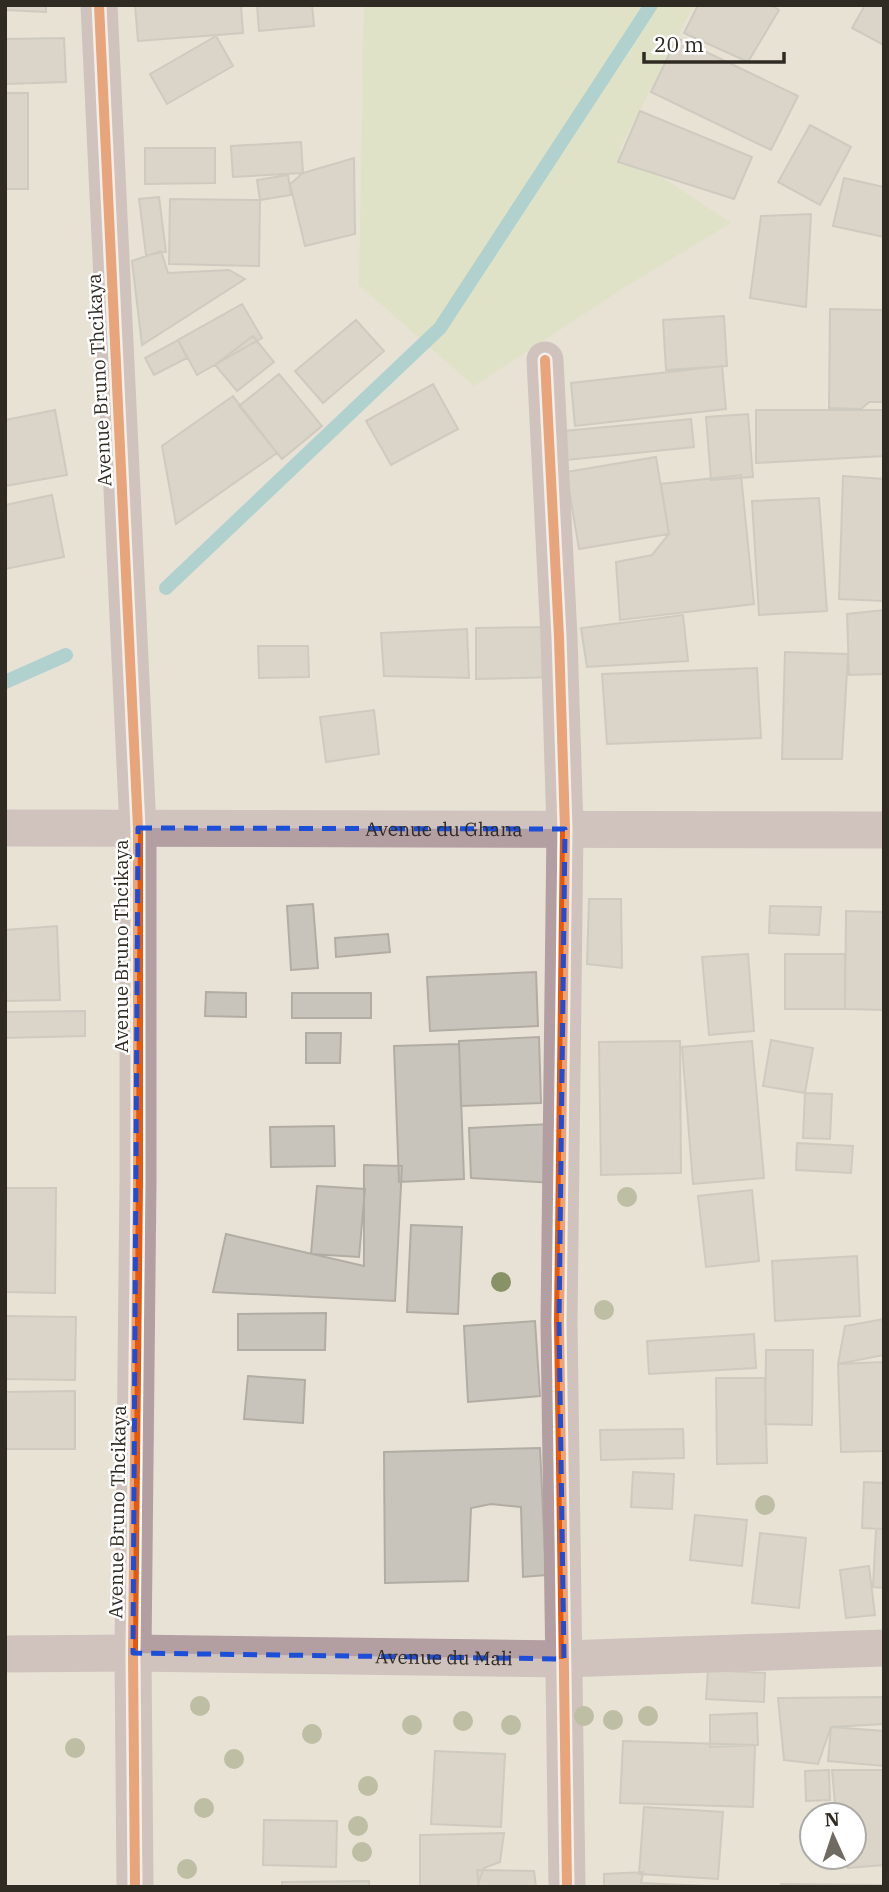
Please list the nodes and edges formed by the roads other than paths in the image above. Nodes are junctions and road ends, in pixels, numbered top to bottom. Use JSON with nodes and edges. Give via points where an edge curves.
{"nodes":[{"id":1,"x":99,"y":5,"type":"edge"},
{"id":2,"x":545,"y":360,"type":"dead end"},
{"id":3,"x":5,"y":828,"type":"edge"},
{"id":4,"x":138,"y":828,"type":"junction"},
{"id":5,"x":565,"y":829,"type":"junction"},
{"id":6,"x":884,"y":830,"type":"edge"},
{"id":7,"x":884,"y":1648,"type":"edge"},
{"id":8,"x":133,"y":1653,"type":"junction"},
{"id":9,"x":5,"y":1654,"type":"edge"},
{"id":10,"x":564,"y":1659,"type":"junction"},
{"id":11,"x":135,"y":1887,"type":"edge"},
{"id":12,"x":567,"y":1887,"type":"edge"}],
"edges":[{"from":1,"to":4,"type":"street","name":"Avenue Bruno Thcikaya"},
{"from":2,"to":5,"type":"street"},
{"from":3,"to":4,"type":"street","name":"Avenue du Ghana"},
{"from":4,"to":5,"type":"street","name":"Avenue du Ghana"},
{"from":4,"to":8,"type":"street","name":"Avenue Bruno Thcikaya"},
{"from":5,"to":6,"type":"street","name":"Avenue du Ghana"},
{"from":5,"to":10,"type":"street","via":[[559,1322]]},
{"from":7,"to":10,"type":"street","name":"Avenue du Mali"},
{"from":8,"to":9,"type":"street","name":"Avenue du Mali"},
{"from":8,"to":10,"type":"street","name":"Avenue du Mali"},
{"from":8,"to":11,"type":"street","name":"Avenue Bruno Thcikaya"},
{"from":10,"to":12,"type":"street"}]}
